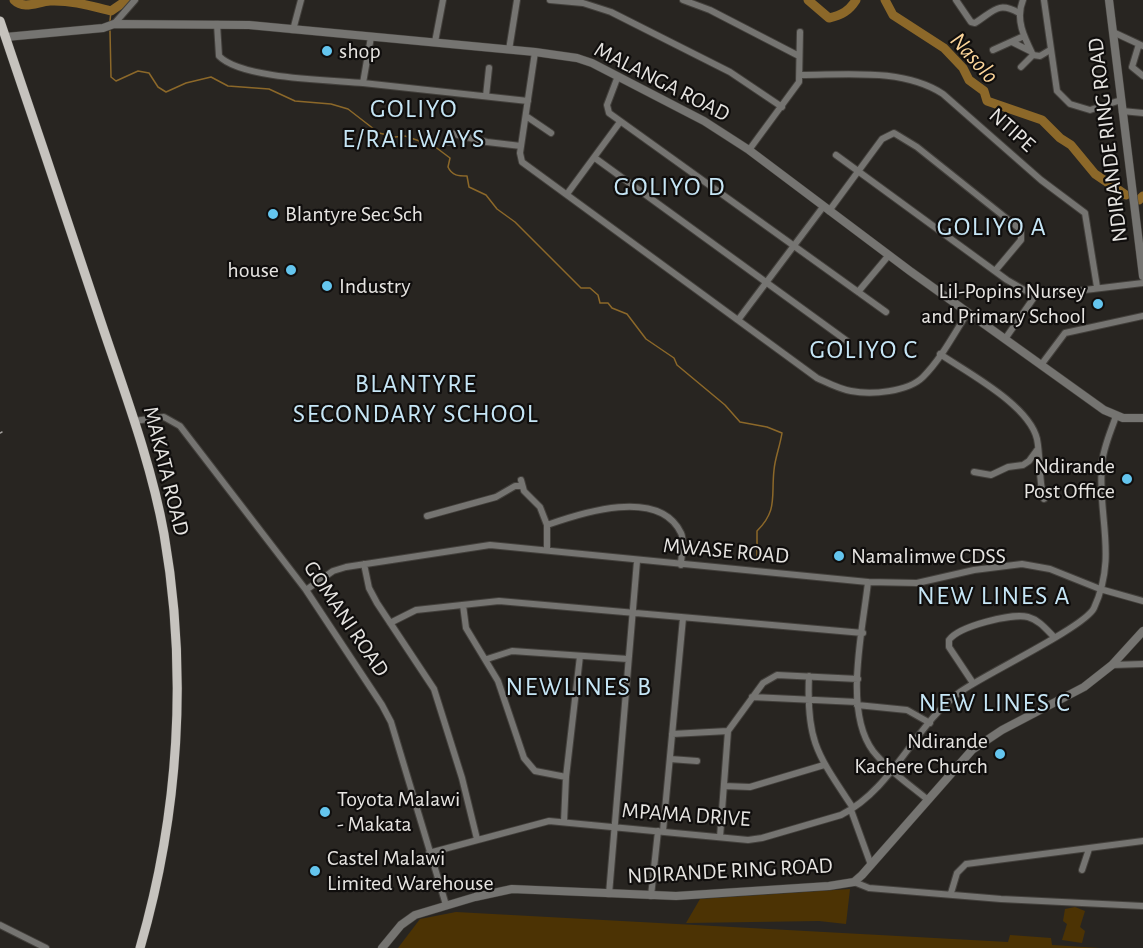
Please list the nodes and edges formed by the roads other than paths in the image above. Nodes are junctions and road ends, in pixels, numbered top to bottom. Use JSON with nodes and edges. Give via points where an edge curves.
{"nodes":[{"id":1,"x":135,"y":0,"type":"edge"},
{"id":2,"x":301,"y":0,"type":"edge"},
{"id":3,"x":443,"y":0,"type":"edge"},
{"id":4,"x":517,"y":0,"type":"edge"},
{"id":5,"x":550,"y":0,"type":"edge"},
{"id":6,"x":558,"y":0,"type":"edge"},
{"id":7,"x":683,"y":0,"type":"edge"},
{"id":8,"x":956,"y":0,"type":"edge"},
{"id":9,"x":1023,"y":0,"type":"edge"},
{"id":10,"x":1044,"y":0,"type":"edge"},
{"id":11,"x":1109,"y":0,"type":"edge"},
{"id":12,"x":1019,"y":13,"type":"junction"},
{"id":13,"x":0,"y":21,"type":"edge"},
{"id":14,"x":114,"y":24,"type":"junction"},
{"id":15,"x":218,"y":24,"type":"junction"},
{"id":16,"x":293,"y":30,"type":"junction"},
{"id":17,"x":800,"y":32,"type":"dead end"},
{"id":18,"x":1113,"y":32,"type":"junction"},
{"id":19,"x":1024,"y":36,"type":"junction"},
{"id":20,"x":371,"y":37,"type":"junction"},
{"id":21,"x":5,"y":42,"type":"edge"},
{"id":22,"x":435,"y":42,"type":"junction"},
{"id":23,"x":1012,"y":42,"type":"junction"},
{"id":24,"x":1141,"y":45,"type":"edge"},
{"id":25,"x":509,"y":50,"type":"junction"},
{"id":26,"x":993,"y":50,"type":"dead end"},
{"id":27,"x":1050,"y":50,"type":"junction"},
{"id":28,"x":535,"y":52,"type":"junction"},
{"id":29,"x":1035,"y":54,"type":"junction"},
{"id":30,"x":799,"y":56,"type":"junction"},
{"id":31,"x":1052,"y":62,"type":"junction"},
{"id":32,"x":1022,"y":66,"type":"dead end"},
{"id":33,"x":489,"y":68,"type":"dead end"},
{"id":34,"x":801,"y":75,"type":"junction"},
{"id":35,"x":618,"y":76,"type":"junction"},
{"id":36,"x":1143,"y":76,"type":"edge"},
{"id":37,"x":363,"y":83,"type":"junction"},
{"id":38,"x":486,"y":96,"type":"junction"},
{"id":39,"x":1121,"y":100,"type":"junction"},
{"id":40,"x":528,"y":101,"type":"junction"},
{"id":41,"x":782,"y":106,"type":"junction"},
{"id":42,"x":1122,"y":111,"type":"junction"},
{"id":43,"x":1143,"y":114,"type":"edge"},
{"id":44,"x":526,"y":116,"type":"junction"},
{"id":45,"x":620,"y":122,"type":"junction"},
{"id":46,"x":551,"y":133,"type":"dead end"},
{"id":47,"x":448,"y":142,"type":"dead end"},
{"id":48,"x":522,"y":146,"type":"junction"},
{"id":49,"x":749,"y":150,"type":"junction"},
{"id":50,"x":836,"y":155,"type":"dead end"},
{"id":51,"x":595,"y":158,"type":"junction"},
{"id":52,"x":859,"y":171,"type":"junction"},
{"id":53,"x":567,"y":194,"type":"junction"},
{"id":54,"x":826,"y":209,"type":"junction"},
{"id":55,"x":794,"y":245,"type":"junction"},
{"id":56,"x":889,"y":255,"type":"junction"},
{"id":57,"x":995,"y":271,"type":"junction"},
{"id":58,"x":1143,"y":276,"type":"edge"},
{"id":59,"x":766,"y":283,"type":"junction"},
{"id":60,"x":1143,"y":283,"type":"edge"},
{"id":61,"x":1097,"y":287,"type":"junction"},
{"id":62,"x":858,"y":292,"type":"junction"},
{"id":63,"x":1035,"y":296,"type":"junction"},
{"id":64,"x":886,"y":312,"type":"dead end"},
{"id":65,"x":968,"y":312,"type":"junction"},
{"id":66,"x":1143,"y":316,"type":"edge"},
{"id":67,"x":738,"y":320,"type":"junction"},
{"id":68,"x":1005,"y":339,"type":"junction"},
{"id":69,"x":847,"y":341,"type":"dead end"},
{"id":70,"x":940,"y":354,"type":"junction"},
{"id":71,"x":1041,"y":365,"type":"junction"},
{"id":72,"x":1116,"y":416,"type":"junction"},
{"id":73,"x":1143,"y":418,"type":"edge"},
{"id":74,"x":134,"y":421,"type":"junction"},
{"id":75,"x":1038,"y":450,"type":"junction"},
{"id":76,"x":974,"y":472,"type":"dead end"},
{"id":77,"x":1044,"y":499,"type":"dead end"},
{"id":78,"x":427,"y":516,"type":"dead end"},
{"id":79,"x":547,"y":525,"type":"junction"},
{"id":80,"x":547,"y":549,"type":"junction"},
{"id":81,"x":638,"y":561,"type":"junction"},
{"id":82,"x":364,"y":564,"type":"junction"},
{"id":83,"x":681,"y":565,"type":"junction"},
{"id":84,"x":868,"y":582,"type":"junction"},
{"id":85,"x":1100,"y":589,"type":"junction"},
{"id":86,"x":306,"y":590,"type":"junction"},
{"id":87,"x":1143,"y":601,"type":"edge"},
{"id":88,"x":463,"y":605,"type":"junction"},
{"id":89,"x":632,"y":612,"type":"junction"},
{"id":90,"x":683,"y":618,"type":"junction"},
{"id":91,"x":390,"y":623,"type":"junction"},
{"id":92,"x":1143,"y":631,"type":"edge"},
{"id":93,"x":863,"y":633,"type":"junction"},
{"id":94,"x":1054,"y":637,"type":"junction"},
{"id":95,"x":580,"y":656,"type":"junction"},
{"id":96,"x":487,"y":659,"type":"junction"},
{"id":97,"x":628,"y":659,"type":"junction"},
{"id":98,"x":1143,"y":664,"type":"edge"},
{"id":99,"x":1112,"y":665,"type":"junction"},
{"id":100,"x":809,"y":676,"type":"junction"},
{"id":101,"x":858,"y":679,"type":"junction"},
{"id":102,"x":973,"y":683,"type":"junction"},
{"id":103,"x":752,"y":698,"type":"junction"},
{"id":104,"x":808,"y":699,"type":"junction"},
{"id":105,"x":857,"y":704,"type":"junction"},
{"id":106,"x":930,"y":723,"type":"junction"},
{"id":107,"x":728,"y":731,"type":"junction"},
{"id":108,"x":672,"y":734,"type":"junction"},
{"id":109,"x":670,"y":759,"type":"junction"},
{"id":110,"x":697,"y":761,"type":"dead end"},
{"id":111,"x":824,"y":765,"type":"junction"},
{"id":112,"x":892,"y":769,"type":"junction"},
{"id":113,"x":566,"y":777,"type":"junction"},
{"id":114,"x":724,"y":786,"type":"junction"},
{"id":115,"x":928,"y":801,"type":"junction"},
{"id":116,"x":852,"y":809,"type":"junction"},
{"id":117,"x":564,"y":822,"type":"junction"},
{"id":118,"x":614,"y":828,"type":"junction"},
{"id":119,"x":660,"y":831,"type":"junction"},
{"id":120,"x":720,"y":837,"type":"junction"},
{"id":121,"x":477,"y":839,"type":"junction"},
{"id":122,"x":1143,"y":842,"type":"edge"},
{"id":123,"x":1089,"y":849,"type":"junction"},
{"id":124,"x":429,"y":853,"type":"junction"},
{"id":125,"x":871,"y":865,"type":"junction"},
{"id":126,"x":1082,"y":870,"type":"dead end"},
{"id":127,"x":854,"y":882,"type":"junction"},
{"id":128,"x":951,"y":893,"type":"junction"},
{"id":129,"x":609,"y":894,"type":"junction"},
{"id":130,"x":651,"y":896,"type":"junction"},
{"id":131,"x":446,"y":905,"type":"junction"},
{"id":132,"x":1143,"y":906,"type":"edge"},
{"id":133,"x":0,"y":925,"type":"edge"},
{"id":134,"x":46,"y":948,"type":"edge"},
{"id":135,"x":140,"y":948,"type":"edge"},
{"id":136,"x":382,"y":948,"type":"edge"}],
"edges":[{"from":1,"to":14,"type":"street"},
{"from":2,"to":16,"type":"street"},
{"from":3,"to":22,"type":"street"},
{"from":4,"to":25,"type":"street"},
{"from":5,"to":6,"type":"street"},
{"from":6,"to":41,"type":"street","via":[[601,8],[663,37],[730,72]]},
{"from":7,"to":30,"type":"street"},
{"from":8,"to":12,"type":"street","via":[[975,23],[1000,6]]},
{"from":9,"to":12,"type":"street"},
{"from":10,"to":27,"type":"street"},
{"from":11,"to":18,"type":"street","name":"NDIRANDE RING ROAD"},
{"from":12,"to":19,"type":"street"},
{"from":13,"to":21,"type":"main road","name":"MAKATA ROAD"},
{"from":14,"to":15,"type":"street","name":"MALANGA ROAD"},
{"from":14,"to":21,"type":"street","name":"MALANGA ROAD"},
{"from":15,"to":16,"type":"street","name":"MALANGA ROAD"},
{"from":15,"to":37,"type":"street","via":[[219,56],[228,62],[273,74]]},
{"from":16,"to":20,"type":"street","name":"MALANGA ROAD"},
{"from":17,"to":30,"type":"street"},
{"from":18,"to":24,"type":"street"},
{"from":18,"to":39,"type":"street","name":"NDIRANDE RING ROAD"},
{"from":19,"to":23,"type":"street"},
{"from":19,"to":29,"type":"street"},
{"from":20,"to":22,"type":"street","name":"MALANGA ROAD"},
{"from":20,"to":37,"type":"street"},
{"from":21,"to":74,"type":"main road","name":"MAKATA ROAD"},
{"from":22,"to":25,"type":"street","name":"MALANGA ROAD"},
{"from":23,"to":26,"type":"street"},
{"from":23,"to":29,"type":"street"},
{"from":24,"to":36,"type":"street","via":[[1132,67]]},
{"from":25,"to":28,"type":"street","name":"MALANGA ROAD"},
{"from":27,"to":29,"type":"street"},
{"from":27,"to":31,"type":"street"},
{"from":28,"to":35,"type":"street","name":"MALANGA ROAD","via":[[577,58]]},
{"from":28,"to":40,"type":"street"},
{"from":29,"to":31,"type":"street"},
{"from":29,"to":32,"type":"street"},
{"from":30,"to":34,"type":"street"},
{"from":31,"to":39,"type":"street","via":[[1056,88],[1072,106],[1090,110]]},
{"from":33,"to":38,"type":"street"},
{"from":34,"to":41,"type":"street"},
{"from":34,"to":61,"type":"street","name":"NTIPE","via":[[902,78],[924,83],[943,94],[1085,213]]},
{"from":35,"to":45,"type":"street","via":[[607,108]]},
{"from":35,"to":49,"type":"street","name":"MALANGA ROAD","via":[[704,121]]},
{"from":37,"to":38,"type":"street"},
{"from":38,"to":40,"type":"street"},
{"from":39,"to":42,"type":"street","name":"NDIRANDE RING ROAD"},
{"from":40,"to":44,"type":"street"},
{"from":41,"to":49,"type":"street"},
{"from":42,"to":43,"type":"street"},
{"from":42,"to":58,"type":"street","name":"NDIRANDE RING ROAD"},
{"from":44,"to":46,"type":"street"},
{"from":44,"to":48,"type":"street"},
{"from":45,"to":51,"type":"street"},
{"from":45,"to":55,"type":"street"},
{"from":47,"to":48,"type":"street","via":[[450,133]]},
{"from":48,"to":53,"type":"street","via":[[522,162]]},
{"from":49,"to":54,"type":"street","name":"MALANGA ROAD"},
{"from":50,"to":52,"type":"street"},
{"from":51,"to":53,"type":"street"},
{"from":51,"to":59,"type":"street"},
{"from":52,"to":54,"type":"street"},
{"from":52,"to":57,"type":"street"},
{"from":52,"to":57,"type":"street","via":[[888,134],[899,135],[917,147],[1021,230],[1021,240]]},
{"from":53,"to":67,"type":"street"},
{"from":54,"to":55,"type":"street"},
{"from":54,"to":56,"type":"street","name":"MALANGA ROAD"},
{"from":55,"to":59,"type":"street"},
{"from":55,"to":62,"type":"street"},
{"from":56,"to":62,"type":"street"},
{"from":56,"to":65,"type":"street","name":"MALANGA ROAD"},
{"from":57,"to":63,"type":"street"},
{"from":59,"to":67,"type":"street"},
{"from":59,"to":69,"type":"street"},
{"from":60,"to":61,"type":"street"},
{"from":61,"to":63,"type":"street"},
{"from":62,"to":64,"type":"street"},
{"from":63,"to":68,"type":"street"},
{"from":65,"to":68,"type":"street","name":"MALANGA ROAD"},
{"from":65,"to":70,"type":"street"},
{"from":66,"to":71,"type":"street","via":[[1065,333]]},
{"from":67,"to":70,"type":"street","via":[[817,378],[851,391],[889,390],[914,384]]},
{"from":68,"to":71,"type":"street","name":"MALANGA ROAD"},
{"from":70,"to":75,"type":"street","via":[[1016,408],[1032,427]]},
{"from":71,"to":72,"type":"street","name":"MALANGA ROAD"},
{"from":72,"to":73,"type":"street","name":"MALANGA ROAD"},
{"from":72,"to":85,"type":"street","name":"MPAMA DRIVE","via":[[1102,465],[1107,550]]},
{"from":74,"to":86,"type":"street","name":"GOMANI ROAD","via":[[164,417],[180,426]]},
{"from":74,"to":135,"type":"main road","name":"MAKATA ROAD","via":[[169,568],[177,699],[165,840]]},
{"from":75,"to":76,"type":"street","via":[[1023,465],[992,475]]},
{"from":75,"to":77,"type":"street"},
{"from":78,"to":79,"type":"street","via":[[496,497],[521,483],[540,507]]},
{"from":79,"to":80,"type":"street"},
{"from":79,"to":83,"type":"street","via":[[616,507],[644,507],[670,520],[680,530]]},
{"from":80,"to":81,"type":"street","name":"MWASE ROAD"},
{"from":80,"to":82,"type":"street","name":"MWASE ROAD","via":[[490,545]]},
{"from":81,"to":83,"type":"street","name":"MWASE ROAD"},
{"from":81,"to":89,"type":"street"},
{"from":82,"to":86,"type":"street","name":"MWASE ROAD","via":[[333,571]]},
{"from":82,"to":91,"type":"street","via":[[369,588]]},
{"from":83,"to":84,"type":"street","name":"MWASE ROAD"},
{"from":84,"to":85,"type":"street","name":"MWASE ROAD","via":[[917,583],[1022,564],[1050,569]]},
{"from":84,"to":93,"type":"street"},
{"from":85,"to":87,"type":"street","name":"MWASE ROAD"},
{"from":85,"to":94,"type":"street","name":"MPAMA DRIVE","via":[[1089,616]]},
{"from":86,"to":124,"type":"street","name":"GOMANI ROAD","via":[[388,714]]},
{"from":88,"to":89,"type":"street","via":[[499,601]]},
{"from":88,"to":91,"type":"street","via":[[416,610]]},
{"from":88,"to":96,"type":"street","via":[[466,628]]},
{"from":89,"to":90,"type":"street"},
{"from":89,"to":97,"type":"street"},
{"from":90,"to":93,"type":"street"},
{"from":90,"to":108,"type":"street"},
{"from":91,"to":121,"type":"street","via":[[434,689]]},
{"from":92,"to":99,"type":"street","name":"NDIRANDE RING ROAD"},
{"from":93,"to":101,"type":"street"},
{"from":94,"to":102,"type":"street","name":"MPAMA DRIVE"},
{"from":94,"to":102,"type":"street","via":[[1026,616],[979,625],[952,636],[949,647]]},
{"from":95,"to":96,"type":"street","via":[[512,651]]},
{"from":95,"to":97,"type":"street"},
{"from":95,"to":113,"type":"street"},
{"from":96,"to":113,"type":"street","via":[[524,758],[535,771]]},
{"from":97,"to":118,"type":"street"},
{"from":98,"to":99,"type":"street"},
{"from":99,"to":115,"type":"street","name":"NDIRANDE RING ROAD","via":[[1080,690],[988,738],[959,764]]},
{"from":100,"to":101,"type":"street"},
{"from":100,"to":103,"type":"street","via":[[774,676]]},
{"from":100,"to":104,"type":"street"},
{"from":101,"to":105,"type":"street"},
{"from":102,"to":106,"type":"street","name":"MPAMA DRIVE"},
{"from":103,"to":104,"type":"street"},
{"from":103,"to":107,"type":"street"},
{"from":104,"to":105,"type":"street"},
{"from":104,"to":111,"type":"street","via":[[810,728]]},
{"from":105,"to":106,"type":"street","via":[[912,711]]},
{"from":105,"to":112,"type":"street","via":[[867,741]]},
{"from":106,"to":112,"type":"street","name":"MPAMA DRIVE"},
{"from":107,"to":108,"type":"street"},
{"from":107,"to":114,"type":"street"},
{"from":108,"to":109,"type":"street"},
{"from":109,"to":110,"type":"street"},
{"from":109,"to":119,"type":"street"},
{"from":111,"to":114,"type":"street","via":[[770,783]]},
{"from":111,"to":116,"type":"street"},
{"from":112,"to":115,"type":"street"},
{"from":112,"to":116,"type":"street","name":"MPAMA DRIVE"},
{"from":113,"to":117,"type":"street"},
{"from":114,"to":120,"type":"street"},
{"from":115,"to":125,"type":"street","name":"NDIRANDE RING ROAD"},
{"from":116,"to":120,"type":"street","name":"MPAMA DRIVE","via":[[762,838]]},
{"from":116,"to":125,"type":"street"},
{"from":117,"to":118,"type":"street","name":"MPAMA DRIVE"},
{"from":117,"to":121,"type":"street","name":"MPAMA DRIVE","via":[[537,823]]},
{"from":118,"to":119,"type":"street","name":"MPAMA DRIVE"},
{"from":118,"to":129,"type":"street"},
{"from":119,"to":120,"type":"street","name":"MPAMA DRIVE"},
{"from":119,"to":130,"type":"street"},
{"from":121,"to":124,"type":"street","name":"MPAMA DRIVE"},
{"from":122,"to":123,"type":"street"},
{"from":123,"to":126,"type":"street"},
{"from":123,"to":128,"type":"street","via":[[966,864],[957,873]]},
{"from":124,"to":131,"type":"street","name":"GOMANI ROAD"},
{"from":125,"to":127,"type":"street","name":"NDIRANDE RING ROAD"},
{"from":127,"to":128,"type":"street","via":[[869,888]]},
{"from":127,"to":130,"type":"street","name":"NDIRANDE RING ROAD"},
{"from":128,"to":132,"type":"street"},
{"from":129,"to":130,"type":"street","name":"NDIRANDE RING ROAD"},
{"from":129,"to":131,"type":"street","name":"NDIRANDE RING ROAD","via":[[512,889]]},
{"from":131,"to":136,"type":"street","name":"NDIRANDE RING ROAD","via":[[410,918]]},
{"from":133,"to":134,"type":"street"}]}
